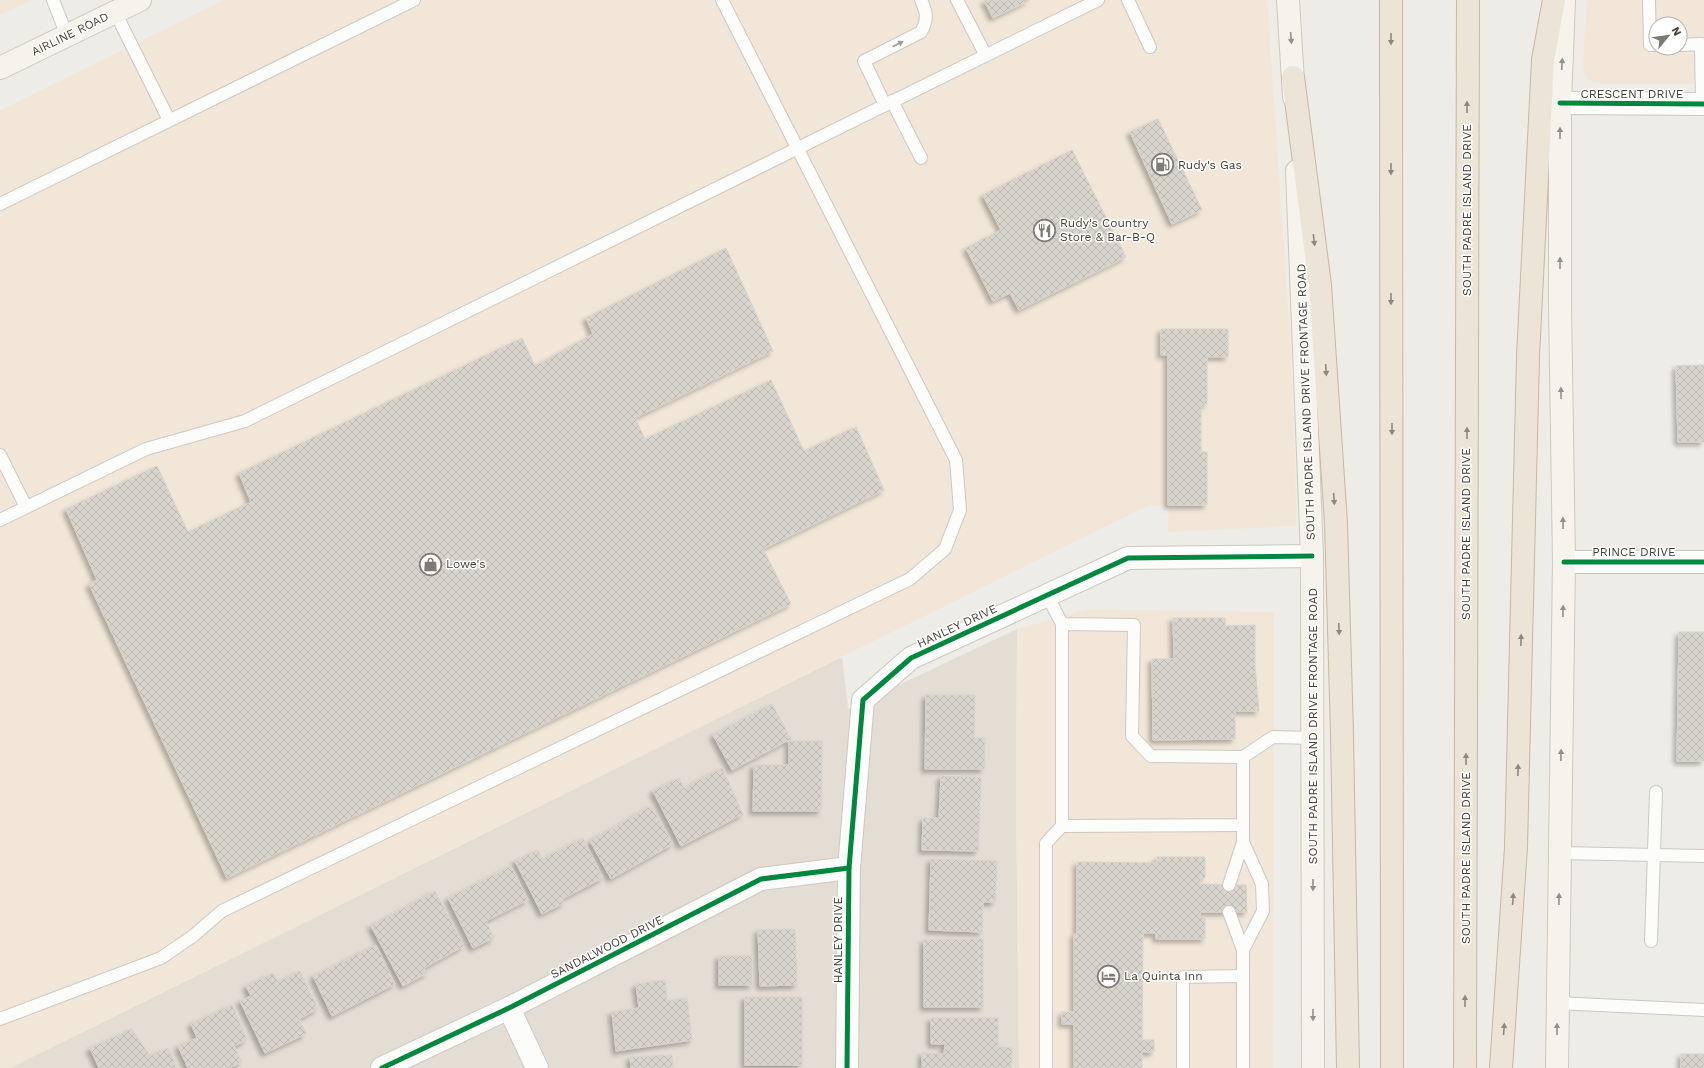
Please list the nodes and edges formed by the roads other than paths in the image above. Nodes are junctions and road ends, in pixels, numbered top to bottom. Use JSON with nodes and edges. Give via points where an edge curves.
{"nodes":[{"id":1,"x":53,"y":0,"type":"edge"},
{"id":2,"x":140,"y":0,"type":"edge"},
{"id":3,"x":414,"y":0,"type":"edge"},
{"id":4,"x":722,"y":0,"type":"edge"},
{"id":5,"x":921,"y":0,"type":"edge"},
{"id":6,"x":957,"y":0,"type":"edge"},
{"id":7,"x":1098,"y":0,"type":"edge"},
{"id":8,"x":1128,"y":0,"type":"edge"},
{"id":9,"x":1288,"y":0,"type":"edge"},
{"id":10,"x":1391,"y":0,"type":"edge"},
{"id":11,"x":1468,"y":0,"type":"edge"},
{"id":12,"x":1554,"y":0,"type":"edge"},
{"id":13,"x":1564,"y":0,"type":"edge"},
{"id":14,"x":1649,"y":0,"type":"edge"},
{"id":15,"x":115,"y":12,"type":"junction"},
{"id":16,"x":1649,"y":16,"type":"edge"},
{"id":17,"x":67,"y":36,"type":"junction"},
{"id":18,"x":1702,"y":44,"type":"edge"},
{"id":19,"x":1688,"y":45,"type":"edge"},
{"id":20,"x":1150,"y":46,"type":"dead end"},
{"id":21,"x":985,"y":54,"type":"junction"},
{"id":22,"x":0,"y":68,"type":"edge"},
{"id":23,"x":1293,"y":77,"type":"junction"},
{"id":24,"x":889,"y":103,"type":"junction"},
{"id":25,"x":1560,"y":103,"type":"junction"},
{"id":26,"x":1703,"y":104,"type":"edge"},
{"id":27,"x":169,"y":120,"type":"junction"},
{"id":28,"x":798,"y":148,"type":"junction"},
{"id":29,"x":921,"y":158,"type":"dead end"},
{"id":30,"x":0,"y":204,"type":"edge"},
{"id":31,"x":0,"y":455,"type":"edge"},
{"id":32,"x":26,"y":507,"type":"junction"},
{"id":33,"x":0,"y":520,"type":"edge"},
{"id":34,"x":1312,"y":556,"type":"junction"},
{"id":35,"x":1564,"y":562,"type":"junction"},
{"id":36,"x":1704,"y":562,"type":"edge"},
{"id":37,"x":1047,"y":595,"type":"junction"},
{"id":38,"x":1062,"y":624,"type":"junction"},
{"id":39,"x":1312,"y":738,"type":"junction"},
{"id":40,"x":1243,"y":757,"type":"junction"},
{"id":41,"x":1656,"y":792,"type":"dead end"},
{"id":42,"x":1243,"y":825,"type":"junction"},
{"id":43,"x":1062,"y":826,"type":"junction"},
{"id":44,"x":1243,"y":842,"type":"junction"},
{"id":45,"x":1560,"y":854,"type":"junction"},
{"id":46,"x":1655,"y":856,"type":"junction"},
{"id":47,"x":1704,"y":856,"type":"edge"},
{"id":48,"x":849,"y":868,"type":"junction"},
{"id":49,"x":1229,"y":885,"type":"dead end"},
{"id":50,"x":1229,"y":912,"type":"dead end"},
{"id":51,"x":1651,"y":941,"type":"dead end"},
{"id":52,"x":1243,"y":950,"type":"junction"},
{"id":53,"x":1243,"y":976,"type":"junction"},
{"id":54,"x":1557,"y":1003,"type":"junction"},
{"id":55,"x":509,"y":1008,"type":"junction"},
{"id":56,"x":1704,"y":1010,"type":"edge"},
{"id":57,"x":0,"y":1019,"type":"edge"},
{"id":58,"x":382,"y":1068,"type":"edge"},
{"id":59,"x":537,"y":1068,"type":"edge"},
{"id":60,"x":847,"y":1068,"type":"edge"},
{"id":61,"x":1046,"y":1068,"type":"edge"},
{"id":62,"x":1183,"y":1068,"type":"edge"},
{"id":63,"x":1243,"y":1068,"type":"edge"},
{"id":64,"x":1314,"y":1068,"type":"edge"},
{"id":65,"x":1348,"y":1068,"type":"edge"},
{"id":66,"x":1392,"y":1068,"type":"edge"},
{"id":67,"x":1465,"y":1068,"type":"edge"},
{"id":68,"x":1501,"y":1068,"type":"edge"},
{"id":69,"x":1557,"y":1068,"type":"edge"}],
"edges":[{"from":1,"to":17,"type":"lane"},
{"from":2,"to":15,"type":"main road","name":"AIRLINE ROAD"},
{"from":3,"to":27,"type":"lane"},
{"from":4,"to":28,"type":"lane"},
{"from":24,"to":5,"type":"lane","one_way":true,"via":[[864,61],[921,32],[926,22]]},
{"from":6,"to":21,"type":"lane"},
{"from":7,"to":21,"type":"lane"},
{"from":8,"to":20,"type":"lane"},
{"from":9,"to":23,"type":"main road","name":"SOUTH PADRE ISLAND DRIVE FRONTAGE ROAD","one_way":true},
{"from":10,"to":66,"type":"highway","one_way":true},
{"from":67,"to":11,"type":"highway","name":"SOUTH PADRE ISLAND DRIVE","one_way":true},
{"from":68,"to":12,"type":"highway","one_way":true,"via":[[1516,847],[1529,348],[1543,60]]},
{"from":25,"to":13,"type":"main road","one_way":true},
{"from":14,"to":16,"type":"lane"},
{"from":15,"to":17,"type":"main road","name":"AIRLINE ROAD"},
{"from":15,"to":27,"type":"lane"},
{"from":17,"to":22,"type":"main road","name":"AIRLINE ROAD"},
{"from":18,"to":19,"type":"lane"},
{"from":18,"to":26,"type":"lane"},
{"from":21,"to":24,"type":"lane"},
{"from":23,"to":34,"type":"main road","name":"SOUTH PADRE ISLAND DRIVE FRONTAGE ROAD"},
{"from":23,"to":65,"type":"highway","one_way":true,"via":[[1320,285],[1336,523]]},
{"from":24,"to":28,"type":"lane"},
{"from":24,"to":29,"type":"lane"},
{"from":25,"to":26,"type":"street","name":"CRESCENT DRIVE"},
{"from":35,"to":25,"type":"main road","one_way":true},
{"from":27,"to":30,"type":"lane"},
{"from":28,"to":32,"type":"lane","via":[[245,421],[146,449]]},
{"from":28,"to":57,"type":"lane","via":[[956,460],[960,510],[945,549],[910,579],[222,911],[193,936],[161,958]]},
{"from":31,"to":32,"type":"lane"},
{"from":32,"to":33,"type":"lane"},
{"from":34,"to":37,"type":"street","name":"HANLEY DRIVE","via":[[1128,558]]},
{"from":34,"to":39,"type":"main road","name":"SOUTH PADRE ISLAND DRIVE FRONTAGE ROAD"},
{"from":35,"to":36,"type":"street","name":"PRINCE DRIVE"},
{"from":45,"to":35,"type":"main road","one_way":true},
{"from":37,"to":38,"type":"lane"},
{"from":37,"to":48,"type":"street","name":"HANLEY DRIVE","via":[[911,658],[863,700]]},
{"from":38,"to":40,"type":"lane","via":[[1134,625],[1132,736],[1150,756]]},
{"from":38,"to":43,"type":"lane"},
{"from":39,"to":40,"type":"lane","via":[[1273,737]]},
{"from":39,"to":64,"type":"main road","name":"SOUTH PADRE ISLAND DRIVE FRONTAGE ROAD","one_way":true},
{"from":40,"to":42,"type":"lane"},
{"from":41,"to":46,"type":"lane"},
{"from":42,"to":43,"type":"lane"},
{"from":42,"to":44,"type":"lane"},
{"from":43,"to":61,"type":"lane","via":[[1046,844]]},
{"from":44,"to":49,"type":"lane"},
{"from":44,"to":52,"type":"lane","via":[[1262,884],[1263,904],[1263,911]]},
{"from":45,"to":46,"type":"lane"},
{"from":54,"to":45,"type":"main road","one_way":true},
{"from":46,"to":47,"type":"lane"},
{"from":46,"to":51,"type":"lane"},
{"from":48,"to":55,"type":"street","name":"SANDALWOOD DRIVE","via":[[761,879]]},
{"from":48,"to":60,"type":"street","name":"HANLEY DRIVE"},
{"from":50,"to":52,"type":"lane"},
{"from":52,"to":53,"type":"lane"},
{"from":53,"to":62,"type":"lane","via":[[1183,976]]},
{"from":53,"to":63,"type":"lane"},
{"from":54,"to":56,"type":"lane"},
{"from":69,"to":54,"type":"main road","one_way":true},
{"from":55,"to":58,"type":"street","name":"SANDALWOOD DRIVE"},
{"from":55,"to":59,"type":"street"}]}
